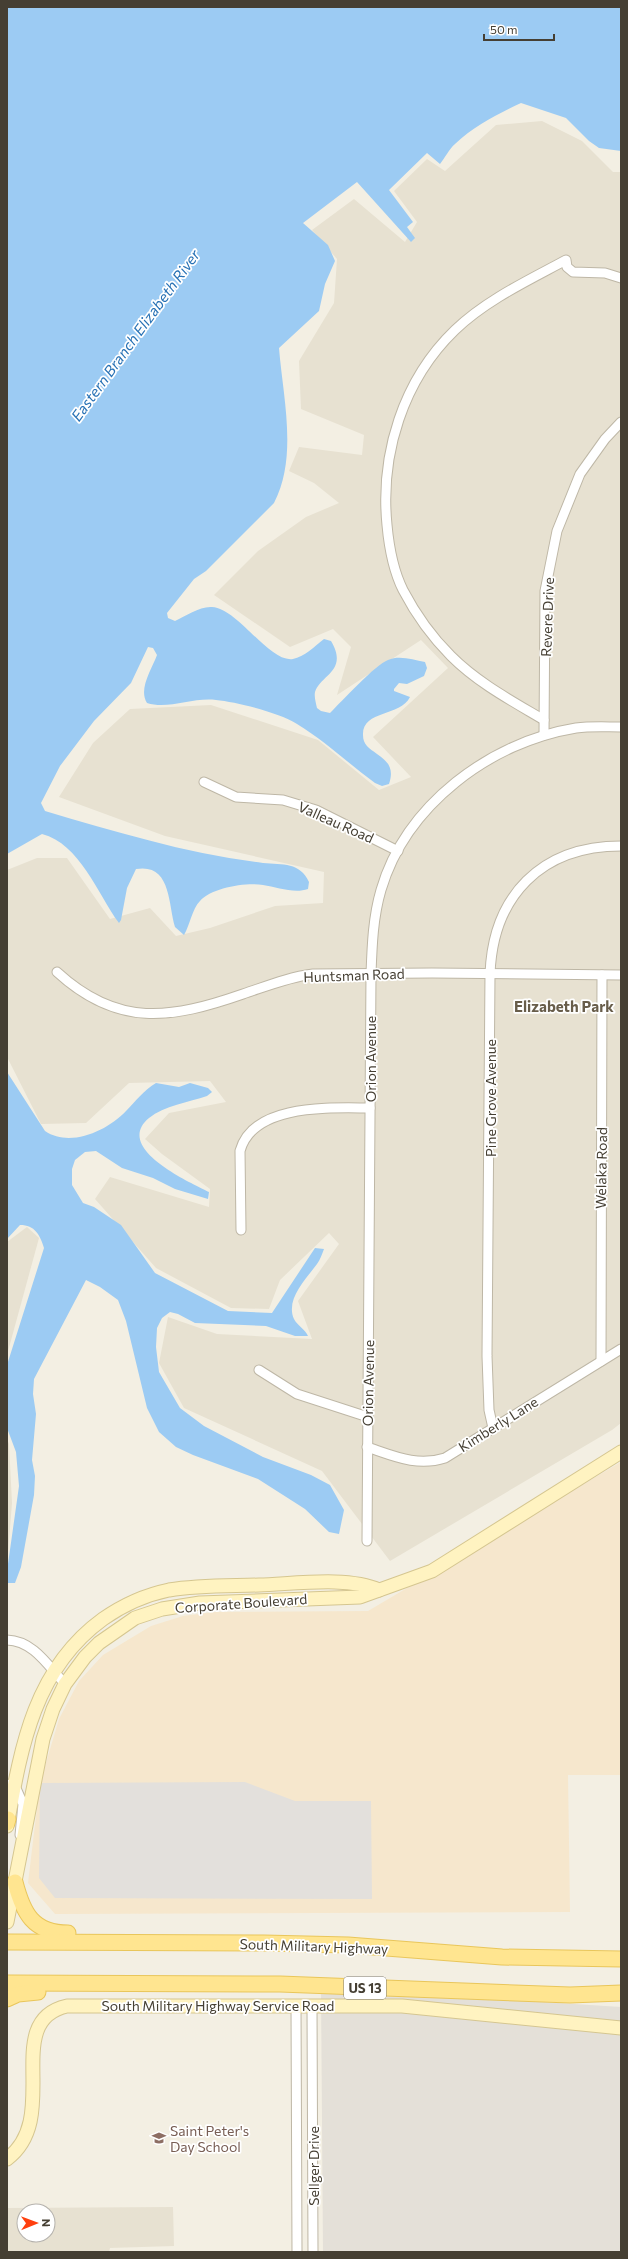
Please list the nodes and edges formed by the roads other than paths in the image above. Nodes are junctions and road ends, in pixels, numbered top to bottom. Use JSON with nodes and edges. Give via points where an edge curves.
{"nodes":[{"id":1,"x":621,"y":278,"type":"edge"},
{"id":2,"x":621,"y":422,"type":"edge"},
{"id":3,"x":544,"y":720,"type":"junction"},
{"id":4,"x":621,"y":727,"type":"edge"},
{"id":5,"x":544,"y":735,"type":"junction"},
{"id":6,"x":204,"y":782,"type":"dead end"},
{"id":7,"x":621,"y":846,"type":"edge"},
{"id":8,"x":398,"y":851,"type":"junction"},
{"id":9,"x":57,"y":972,"type":"dead end"},
{"id":10,"x":371,"y":974,"type":"junction"},
{"id":11,"x":490,"y":974,"type":"junction"},
{"id":12,"x":602,"y":975,"type":"junction"},
{"id":13,"x":621,"y":975,"type":"edge"},
{"id":14,"x":370,"y":1108,"type":"junction"},
{"id":15,"x":240,"y":1230,"type":"dead end"},
{"id":16,"x":621,"y":1349,"type":"edge"},
{"id":17,"x":601,"y":1361,"type":"junction"},
{"id":18,"x":259,"y":1370,"type":"dead end"},
{"id":19,"x":368,"y":1417,"type":"junction"},
{"id":20,"x":492,"y":1428,"type":"junction"},
{"id":21,"x":367,"y":1447,"type":"junction"},
{"id":22,"x":621,"y":1452,"type":"edge"},
{"id":23,"x":368,"y":1541,"type":"dead end"},
{"id":24,"x":379,"y":1590,"type":"junction"},
{"id":25,"x":7,"y":1640,"type":"edge"},
{"id":26,"x":53,"y":1671,"type":"junction"},
{"id":27,"x":65,"y":1684,"type":"junction"},
{"id":28,"x":11,"y":1785,"type":"edge"},
{"id":29,"x":7,"y":1821,"type":"edge"},
{"id":30,"x":19,"y":1852,"type":"junction"},
{"id":31,"x":15,"y":1882,"type":"junction"},
{"id":32,"x":7,"y":1922,"type":"edge"},
{"id":33,"x":7,"y":1942,"type":"edge"},
{"id":34,"x":197,"y":1942,"type":"junction"},
{"id":35,"x":621,"y":1959,"type":"edge"},
{"id":36,"x":7,"y":1983,"type":"edge"},
{"id":37,"x":109,"y":1984,"type":"junction"},
{"id":38,"x":621,"y":1993,"type":"edge"},
{"id":39,"x":7,"y":1999,"type":"edge"},
{"id":40,"x":296,"y":2005,"type":"junction"},
{"id":41,"x":312,"y":2005,"type":"junction"},
{"id":42,"x":621,"y":2028,"type":"edge"},
{"id":43,"x":313,"y":2080,"type":"junction"},
{"id":44,"x":297,"y":2081,"type":"junction"},
{"id":45,"x":7,"y":2158,"type":"edge"},
{"id":46,"x":298,"y":2193,"type":"junction"},
{"id":47,"x":313,"y":2193,"type":"junction"},
{"id":48,"x":297,"y":2249,"type":"edge"},
{"id":49,"x":313,"y":2249,"type":"edge"}],
"edges":[{"from":1,"to":3,"type":"street","via":[[605,273],[573,272],[567,267],[566,260],[522,283],[471,317],[442,344],[411,389],[397,425],[387,466],[385,507],[391,554],[403,590],[417,613],[467,671]]},
{"from":2,"to":3,"type":"street","name":"Revere Drive","via":[[605,439],[580,474],[557,531],[545,591]]},
{"from":3,"to":5,"type":"street","name":"Revere Drive"},
{"from":4,"to":5,"type":"street","name":"Orion Avenue","via":[[575,728]]},
{"from":5,"to":8,"type":"street","name":"Orion Avenue","via":[[490,758],[458,779],[424,813]]},
{"from":6,"to":8,"type":"street","name":"Valleau Road","via":[[236,797],[283,800],[316,810]]},
{"from":7,"to":11,"type":"street","name":"Pine Grove Avenue","via":[[570,853],[544,866],[530,877],[513,894],[503,912],[492,945]]},
{"from":8,"to":10,"type":"street","name":"Orion Avenue","via":[[381,890],[372,940]]},
{"from":9,"to":10,"type":"street","name":"Huntsman Road","via":[[81,991],[115,1009],[150,1014],[192,1010],[295,977],[313,974]]},
{"from":10,"to":11,"type":"street","name":"Huntsman Road"},
{"from":10,"to":14,"type":"street","name":"Orion Avenue"},
{"from":11,"to":12,"type":"street","name":"Huntsman Road"},
{"from":11,"to":20,"type":"street","name":"Pine Grove Avenue","via":[[487,1356]]},
{"from":12,"to":13,"type":"street","name":"Huntsman Road"},
{"from":12,"to":17,"type":"street","name":"Welaka Road"},
{"from":14,"to":15,"type":"street","via":[[304,1110],[259,1124],[252,1129],[243,1141],[240,1151]]},
{"from":14,"to":19,"type":"street","name":"Orion Avenue"},
{"from":16,"to":17,"type":"street","name":"Kimberly Lane"},
{"from":17,"to":20,"type":"street","name":"Kimberly Lane"},
{"from":18,"to":19,"type":"street","via":[[297,1394]]},
{"from":19,"to":21,"type":"street","name":"Orion Avenue"},
{"from":20,"to":21,"type":"street","name":"Kimberly Lane","via":[[445,1458],[433,1462],[411,1462]]},
{"from":21,"to":23,"type":"street","name":"Orion Avenue"},
{"from":22,"to":24,"type":"street","name":"Corporate Boulevard","via":[[432,1571]]},
{"from":24,"to":26,"type":"street","name":"Corporate Boulevard","via":[[371,1586],[341,1583],[188,1587],[168,1590],[144,1597],[112,1613],[74,1642]]},
{"from":24,"to":27,"type":"street","name":"Corporate Boulevard","via":[[360,1597],[200,1603],[150,1612],[135,1618],[99,1643]]},
{"from":25,"to":26,"type":"street","via":[[17,1640],[29,1646]]},
{"from":26,"to":27,"type":"street"},
{"from":26,"to":28,"type":"street","name":"Corporate Boulevard","via":[[42,1690]]},
{"from":27,"to":30,"type":"street","name":"Corporate Boulevard","via":[[43,1739]]},
{"from":28,"to":29,"type":"street","name":"Corporate Boulevard"},
{"from":28,"to":30,"type":"street","via":[[22,1804]]},
{"from":30,"to":31,"type":"street","name":"Corporate Boulevard"},
{"from":31,"to":32,"type":"street","name":"Corporate Boulevard"},
{"from":31,"to":34,"type":"main road","via":[[25,1912],[48,1931],[127,1933]]},
{"from":33,"to":34,"type":"main road","name":"South Military Highway"},
{"from":34,"to":35,"type":"main road","name":"South Military Highway","via":[[348,1945],[502,1957]]},
{"from":36,"to":37,"type":"main road","number":"US 13"},
{"from":37,"to":38,"type":"main road","number":"US 13","via":[[280,1984],[570,1995]]},
{"from":37,"to":39,"type":"main road","via":[[18,1994]]},
{"from":40,"to":41,"type":"street","name":"South Military Highway Service Road"},
{"from":40,"to":44,"type":"street","name":"Sellger Drive"},
{"from":40,"to":45,"type":"street","name":"South Military Highway Service Road","via":[[67,2006],[50,2011],[35,2026],[29,2044],[32,2112],[30,2124],[26,2136]]},
{"from":41,"to":42,"type":"street","name":"South Military Highway Service Road","via":[[402,2006]]},
{"from":41,"to":43,"type":"street","name":"Sellger Drive"},
{"from":43,"to":44,"type":"street"},
{"from":43,"to":47,"type":"street","name":"Sellger Drive"},
{"from":44,"to":46,"type":"street","name":"Sellger Drive"},
{"from":46,"to":47,"type":"street"},
{"from":46,"to":48,"type":"street","name":"Sellger Drive"},
{"from":47,"to":49,"type":"street","name":"Sellger Drive"},
{"from":48,"to":49,"type":"street"}]}
